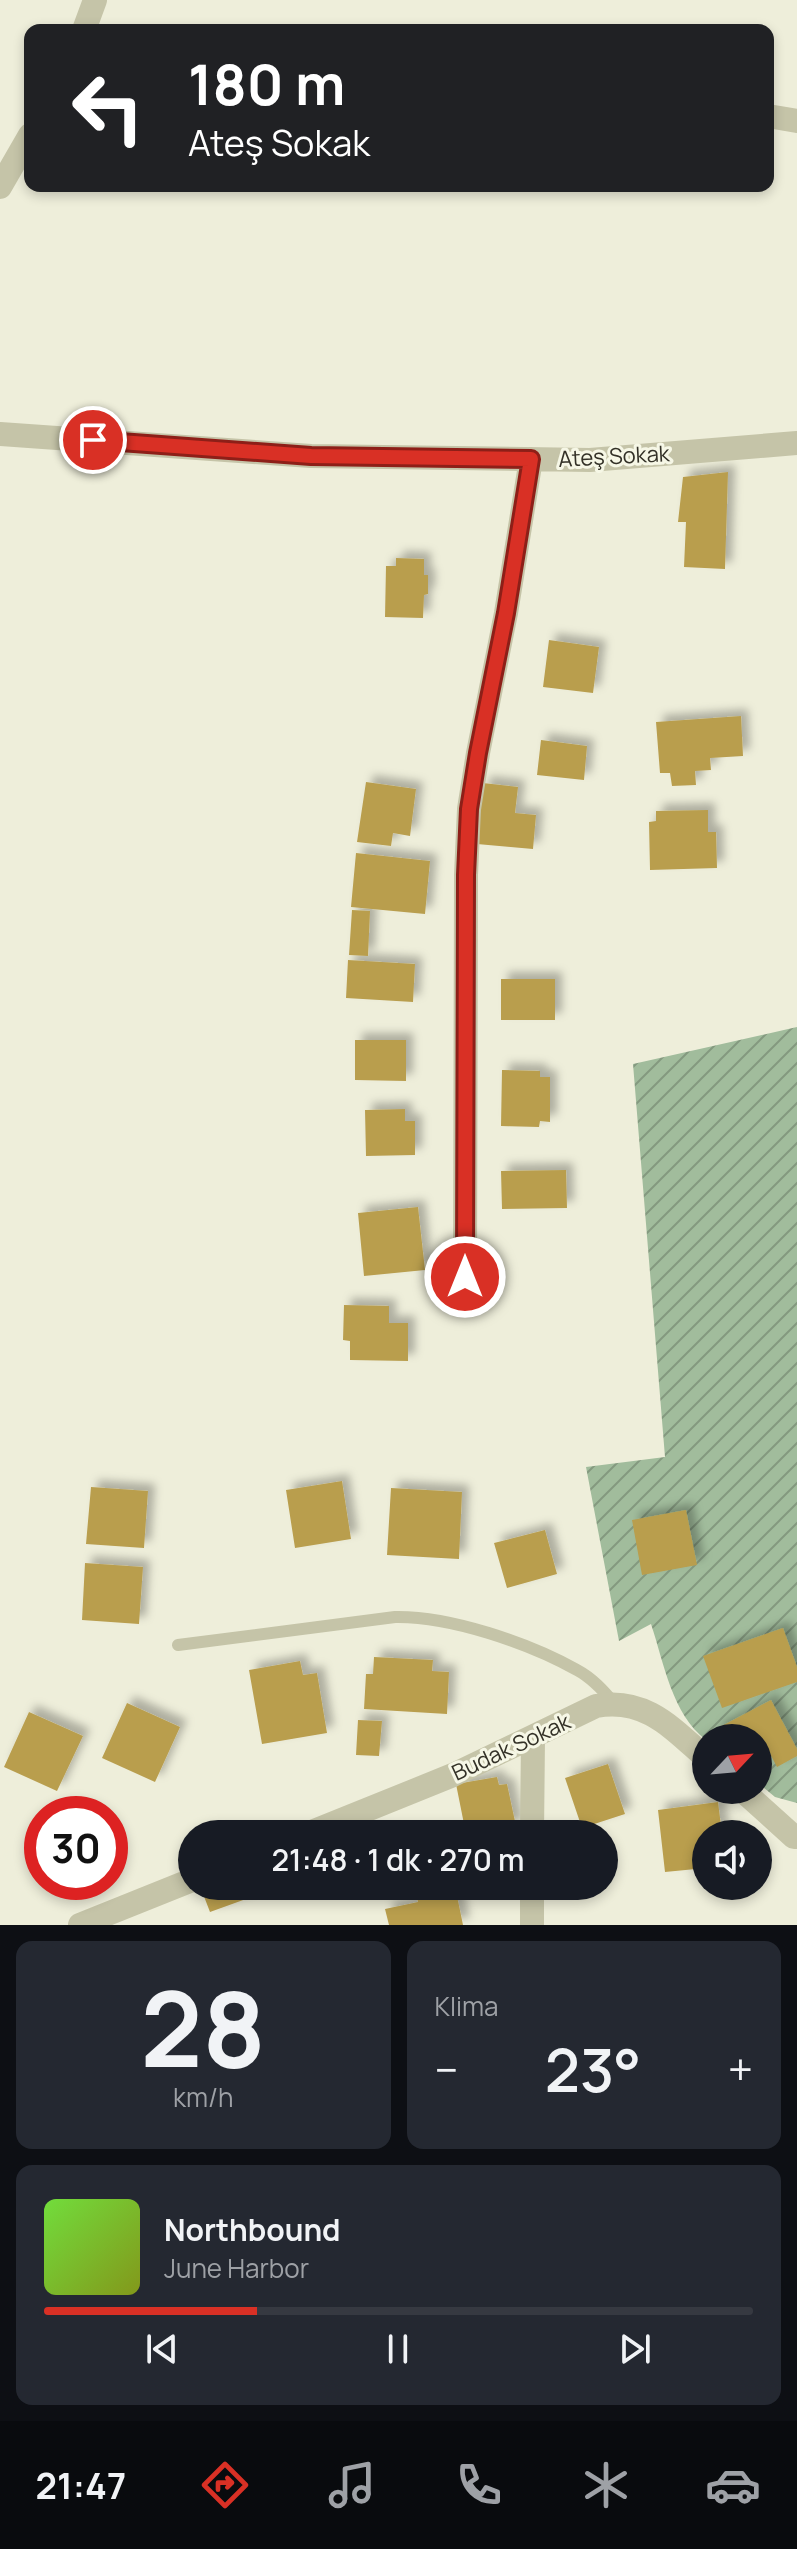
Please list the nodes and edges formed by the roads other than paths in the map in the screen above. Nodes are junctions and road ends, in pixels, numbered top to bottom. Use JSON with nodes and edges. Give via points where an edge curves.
{"nodes":[{"id":1,"x":95,"y":0,"type":"edge"},
{"id":2,"x":86,"y":24,"type":"edge"},
{"id":3,"x":774,"y":117,"type":"edge"},
{"id":4,"x":797,"y":121,"type":"edge"},
{"id":5,"x":24,"y":145,"type":"edge"},
{"id":6,"x":0,"y":187,"type":"edge"},
{"id":7,"x":0,"y":434,"type":"edge"},
{"id":8,"x":797,"y":443,"type":"edge"},
{"id":9,"x":531,"y":459,"type":"junction"},
{"id":10,"x":465,"y":1277,"type":"dead end"},
{"id":11,"x":178,"y":1645,"type":"dead end"},
{"id":12,"x":614,"y":1703,"type":"junction"},
{"id":13,"x":533,"y":1738,"type":"junction"},
{"id":14,"x":692,"y":1745,"type":"edge"},
{"id":15,"x":756,"y":1804,"type":"edge"},
{"id":16,"x":342,"y":1820,"type":"edge"},
{"id":17,"x":532,"y":1820,"type":"edge"},
{"id":18,"x":796,"y":1845,"type":"edge"},
{"id":19,"x":178,"y":1886,"type":"edge"},
{"id":20,"x":532,"y":1900,"type":"edge"},
{"id":21,"x":90,"y":1923,"type":"edge"},
{"id":22,"x":532,"y":1925,"type":"edge"}],
"edges":[{"from":1,"to":2,"type":"street"},
{"from":3,"to":4,"type":"street"},
{"from":5,"to":6,"type":"street"},
{"from":7,"to":9,"type":"street","name":"Ateş Sokak","via":[[311,456]]},
{"from":8,"to":9,"type":"street","name":"Ateş Sokak","via":[[590,460]]},
{"from":9,"to":10,"type":"street","via":[[469,809]]},
{"from":11,"to":12,"type":"lane","via":[[417,1616],[508,1639],[578,1670]]},
{"from":12,"to":13,"type":"street","name":"Budak Sokak","via":[[596,1706]]},
{"from":12,"to":14,"type":"street","via":[[652,1714]]},
{"from":13,"to":16,"type":"street","name":"Budak Sokak"},
{"from":13,"to":17,"type":"street"},
{"from":15,"to":18,"type":"street"},
{"from":19,"to":21,"type":"street"},
{"from":20,"to":22,"type":"street"}]}
